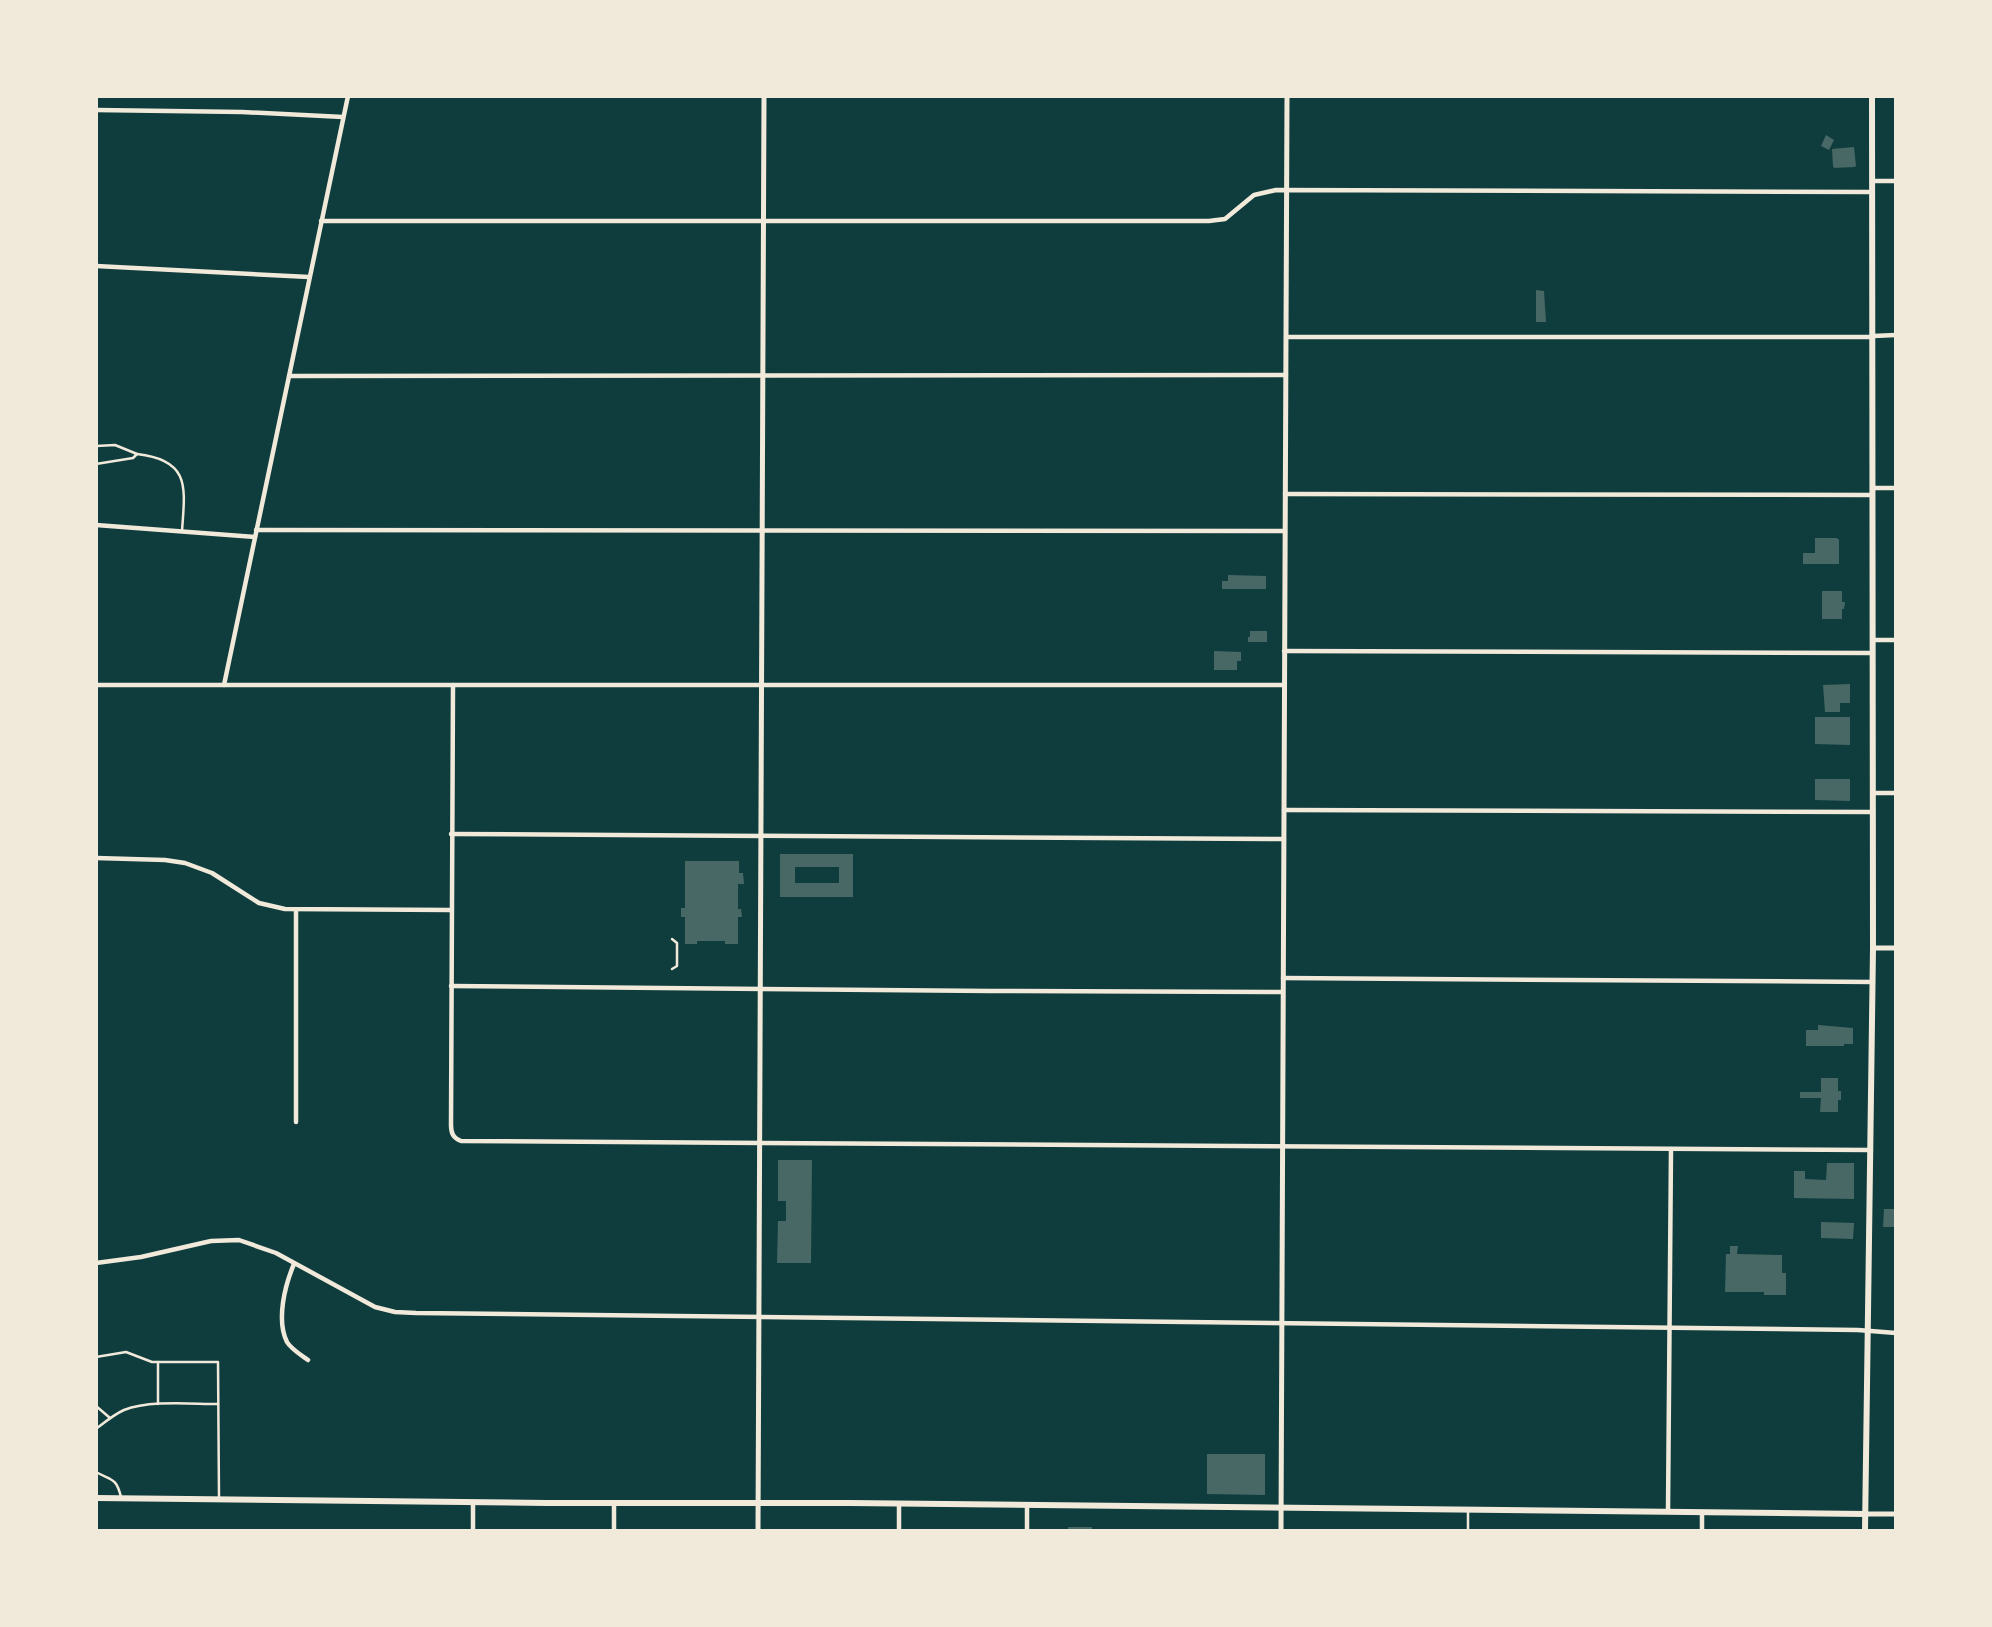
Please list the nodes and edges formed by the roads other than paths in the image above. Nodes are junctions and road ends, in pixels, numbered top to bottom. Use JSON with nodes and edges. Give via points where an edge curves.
{"nodes":[{"id":1,"x":348,"y":96,"type":"edge"},
{"id":2,"x":764,"y":96,"type":"edge"},
{"id":3,"x":1287,"y":96,"type":"edge"},
{"id":4,"x":1872,"y":96,"type":"edge"},
{"id":5,"x":96,"y":110,"type":"edge"},
{"id":6,"x":343,"y":117,"type":"junction"},
{"id":7,"x":1872,"y":181,"type":"junction"},
{"id":8,"x":1896,"y":181,"type":"edge"},
{"id":9,"x":1286,"y":190,"type":"junction"},
{"id":10,"x":1872,"y":192,"type":"junction"},
{"id":11,"x":321,"y":221,"type":"junction"},
{"id":12,"x":764,"y":221,"type":"junction"},
{"id":13,"x":96,"y":266,"type":"edge"},
{"id":14,"x":309,"y":277,"type":"junction"},
{"id":15,"x":1896,"y":335,"type":"edge"},
{"id":16,"x":1286,"y":337,"type":"junction"},
{"id":17,"x":1873,"y":337,"type":"junction"},
{"id":18,"x":1286,"y":375,"type":"junction"},
{"id":19,"x":289,"y":376,"type":"junction"},
{"id":20,"x":763,"y":376,"type":"junction"},
{"id":21,"x":96,"y":446,"type":"edge"},
{"id":22,"x":138,"y":454,"type":"junction"},
{"id":23,"x":96,"y":464,"type":"edge"},
{"id":24,"x":1896,"y":488,"type":"edge"},
{"id":25,"x":1872,"y":491,"type":"junction"},
{"id":26,"x":1286,"y":494,"type":"junction"},
{"id":27,"x":96,"y":525,"type":"edge"},
{"id":28,"x":257,"y":530,"type":"junction"},
{"id":29,"x":762,"y":530,"type":"junction"},
{"id":30,"x":181,"y":531,"type":"junction"},
{"id":31,"x":1285,"y":531,"type":"junction"},
{"id":32,"x":255,"y":537,"type":"junction"},
{"id":33,"x":1872,"y":640,"type":"junction"},
{"id":34,"x":1896,"y":640,"type":"edge"},
{"id":35,"x":1284,"y":651,"type":"junction"},
{"id":36,"x":1872,"y":653,"type":"junction"},
{"id":37,"x":96,"y":685,"type":"edge"},
{"id":38,"x":224,"y":685,"type":"junction"},
{"id":39,"x":453,"y":685,"type":"junction"},
{"id":40,"x":762,"y":685,"type":"junction"},
{"id":41,"x":1284,"y":685,"type":"junction"},
{"id":42,"x":1873,"y":793,"type":"junction"},
{"id":43,"x":1896,"y":793,"type":"edge"},
{"id":44,"x":1284,"y":810,"type":"junction"},
{"id":45,"x":1873,"y":812,"type":"junction"},
{"id":46,"x":451,"y":834,"type":"junction"},
{"id":47,"x":761,"y":835,"type":"junction"},
{"id":48,"x":1284,"y":839,"type":"junction"},
{"id":49,"x":96,"y":858,"type":"edge"},
{"id":50,"x":296,"y":910,"type":"junction"},
{"id":51,"x":452,"y":910,"type":"junction"},
{"id":52,"x":672,"y":939,"type":"dead end"},
{"id":53,"x":1873,"y":948,"type":"junction"},
{"id":54,"x":1896,"y":948,"type":"edge"},
{"id":55,"x":672,"y":969,"type":"dead end"},
{"id":56,"x":1283,"y":978,"type":"junction"},
{"id":57,"x":1873,"y":982,"type":"junction"},
{"id":58,"x":451,"y":986,"type":"junction"},
{"id":59,"x":761,"y":989,"type":"junction"},
{"id":60,"x":1283,"y":992,"type":"junction"},
{"id":61,"x":296,"y":1122,"type":"dead end"},
{"id":62,"x":760,"y":1143,"type":"junction"},
{"id":63,"x":1283,"y":1146,"type":"junction"},
{"id":64,"x":1671,"y":1149,"type":"junction"},
{"id":65,"x":1871,"y":1150,"type":"junction"},
{"id":66,"x":96,"y":1263,"type":"edge"},
{"id":67,"x":294,"y":1264,"type":"junction"},
{"id":68,"x":760,"y":1318,"type":"junction"},
{"id":69,"x":1282,"y":1324,"type":"junction"},
{"id":70,"x":1670,"y":1328,"type":"junction"},
{"id":71,"x":1869,"y":1331,"type":"junction"},
{"id":72,"x":1896,"y":1333,"type":"edge"},
{"id":73,"x":96,"y":1357,"type":"edge"},
{"id":74,"x":308,"y":1360,"type":"dead end"},
{"id":75,"x":158,"y":1362,"type":"junction"},
{"id":76,"x":218,"y":1404,"type":"junction"},
{"id":77,"x":158,"y":1405,"type":"junction"},
{"id":78,"x":96,"y":1406,"type":"edge"},
{"id":79,"x":110,"y":1418,"type":"junction"},
{"id":80,"x":96,"y":1429,"type":"edge"},
{"id":81,"x":96,"y":1472,"type":"edge"},
{"id":82,"x":96,"y":1497,"type":"edge"},
{"id":83,"x":121,"y":1498,"type":"junction"},
{"id":84,"x":219,"y":1499,"type":"junction"},
{"id":85,"x":473,"y":1502,"type":"junction"},
{"id":86,"x":614,"y":1503,"type":"junction"},
{"id":87,"x":759,"y":1503,"type":"junction"},
{"id":88,"x":899,"y":1504,"type":"junction"},
{"id":89,"x":1027,"y":1506,"type":"junction"},
{"id":90,"x":1280,"y":1507,"type":"junction"},
{"id":91,"x":1468,"y":1510,"type":"junction"},
{"id":92,"x":1668,"y":1511,"type":"junction"},
{"id":93,"x":1702,"y":1512,"type":"junction"},
{"id":94,"x":1866,"y":1514,"type":"junction"},
{"id":95,"x":1896,"y":1514,"type":"edge"},
{"id":96,"x":473,"y":1531,"type":"edge"},
{"id":97,"x":614,"y":1531,"type":"edge"},
{"id":98,"x":758,"y":1531,"type":"edge"},
{"id":99,"x":898,"y":1531,"type":"edge"},
{"id":100,"x":1027,"y":1531,"type":"edge"},
{"id":101,"x":1281,"y":1531,"type":"edge"},
{"id":102,"x":1468,"y":1531,"type":"edge"},
{"id":103,"x":1702,"y":1531,"type":"edge"},
{"id":104,"x":1866,"y":1531,"type":"edge"}],
"edges":[{"from":1,"to":6,"type":"street"},
{"from":2,"to":12,"type":"street"},
{"from":3,"to":9,"type":"street"},
{"from":4,"to":7,"type":"main road"},
{"from":5,"to":6,"type":"street"},
{"from":6,"to":11,"type":"street"},
{"from":7,"to":8,"type":"street"},
{"from":7,"to":10,"type":"main road"},
{"from":9,"to":10,"type":"street"},
{"from":9,"to":12,"type":"street","via":[[1254,195],[1225,219],[1209,221]]},
{"from":9,"to":16,"type":"street"},
{"from":10,"to":17,"type":"main road"},
{"from":11,"to":12,"type":"street"},
{"from":11,"to":14,"type":"street"},
{"from":12,"to":20,"type":"street"},
{"from":13,"to":14,"type":"street"},
{"from":14,"to":19,"type":"street"},
{"from":15,"to":17,"type":"street"},
{"from":16,"to":17,"type":"street"},
{"from":16,"to":18,"type":"street"},
{"from":17,"to":25,"type":"main road"},
{"from":18,"to":20,"type":"street"},
{"from":18,"to":26,"type":"street"},
{"from":19,"to":20,"type":"street"},
{"from":19,"to":28,"type":"street"},
{"from":20,"to":29,"type":"street"},
{"from":21,"to":22,"type":"lane","via":[[116,445]]},
{"from":22,"to":23,"type":"lane"},
{"from":22,"to":30,"type":"lane","via":[[158,456],[178,472],[185,496]]},
{"from":24,"to":25,"type":"street"},
{"from":25,"to":26,"type":"street"},
{"from":25,"to":33,"type":"main road"},
{"from":26,"to":31,"type":"street"},
{"from":27,"to":30,"type":"street"},
{"from":28,"to":29,"type":"street"},
{"from":28,"to":32,"type":"street"},
{"from":29,"to":31,"type":"street"},
{"from":29,"to":40,"type":"street"},
{"from":30,"to":32,"type":"street"},
{"from":31,"to":35,"type":"street"},
{"from":32,"to":38,"type":"street"},
{"from":33,"to":34,"type":"street"},
{"from":33,"to":36,"type":"main road"},
{"from":35,"to":36,"type":"street"},
{"from":35,"to":41,"type":"street"},
{"from":36,"to":42,"type":"main road"},
{"from":37,"to":38,"type":"street"},
{"from":38,"to":39,"type":"street"},
{"from":39,"to":40,"type":"street"},
{"from":39,"to":46,"type":"street"},
{"from":40,"to":41,"type":"street"},
{"from":40,"to":47,"type":"street"},
{"from":41,"to":44,"type":"street"},
{"from":42,"to":43,"type":"street"},
{"from":42,"to":45,"type":"main road"},
{"from":44,"to":45,"type":"street"},
{"from":44,"to":48,"type":"street"},
{"from":45,"to":53,"type":"main road"},
{"from":46,"to":47,"type":"street"},
{"from":46,"to":51,"type":"street"},
{"from":47,"to":48,"type":"street"},
{"from":47,"to":59,"type":"street"},
{"from":48,"to":56,"type":"street"},
{"from":49,"to":50,"type":"street","via":[[184,863],[212,873],[259,903]]},
{"from":50,"to":51,"type":"street"},
{"from":50,"to":61,"type":"street"},
{"from":51,"to":58,"type":"street"},
{"from":52,"to":55,"type":"lane","via":[[677,943],[677,966]]},
{"from":53,"to":54,"type":"street"},
{"from":53,"to":57,"type":"main road"},
{"from":56,"to":57,"type":"street"},
{"from":56,"to":60,"type":"street"},
{"from":57,"to":65,"type":"main road"},
{"from":58,"to":59,"type":"street"},
{"from":58,"to":62,"type":"street","via":[[451,1132],[455,1139]]},
{"from":59,"to":60,"type":"street"},
{"from":59,"to":62,"type":"street"},
{"from":60,"to":63,"type":"street"},
{"from":62,"to":63,"type":"street"},
{"from":62,"to":68,"type":"street"},
{"from":63,"to":64,"type":"street"},
{"from":63,"to":69,"type":"street"},
{"from":64,"to":65,"type":"street"},
{"from":64,"to":70,"type":"street"},
{"from":65,"to":71,"type":"main road"},
{"from":66,"to":67,"type":"street","via":[[228,1240],[248,1242]]},
{"from":67,"to":68,"type":"street","via":[[375,1307],[395,1312]]},
{"from":67,"to":74,"type":"street","via":[[284,1293],[284,1334],[288,1344]]},
{"from":68,"to":69,"type":"street"},
{"from":68,"to":87,"type":"street"},
{"from":69,"to":70,"type":"street"},
{"from":69,"to":90,"type":"street"},
{"from":70,"to":71,"type":"street"},
{"from":70,"to":92,"type":"street"},
{"from":71,"to":72,"type":"street"},
{"from":71,"to":94,"type":"main road"},
{"from":73,"to":75,"type":"lane","via":[[126,1352]]},
{"from":75,"to":76,"type":"lane","via":[[218,1362]]},
{"from":75,"to":77,"type":"lane"},
{"from":76,"to":77,"type":"lane"},
{"from":76,"to":84,"type":"lane"},
{"from":77,"to":79,"type":"lane","via":[[125,1410]]},
{"from":78,"to":79,"type":"lane"},
{"from":79,"to":80,"type":"lane"},
{"from":81,"to":83,"type":"lane","via":[[114,1479]]},
{"from":82,"to":83,"type":"main road"},
{"from":83,"to":84,"type":"main road"},
{"from":84,"to":85,"type":"main road"},
{"from":85,"to":86,"type":"main road"},
{"from":85,"to":96,"type":"street"},
{"from":86,"to":87,"type":"main road"},
{"from":86,"to":97,"type":"street"},
{"from":87,"to":88,"type":"main road"},
{"from":87,"to":98,"type":"street"},
{"from":88,"to":89,"type":"main road"},
{"from":88,"to":99,"type":"street"},
{"from":89,"to":90,"type":"main road"},
{"from":89,"to":100,"type":"street"},
{"from":90,"to":91,"type":"main road"},
{"from":90,"to":101,"type":"street"},
{"from":91,"to":92,"type":"main road"},
{"from":91,"to":102,"type":"lane"},
{"from":92,"to":93,"type":"main road"},
{"from":93,"to":94,"type":"main road"},
{"from":93,"to":103,"type":"street"},
{"from":94,"to":95,"type":"street"},
{"from":94,"to":104,"type":"main road"}]}
